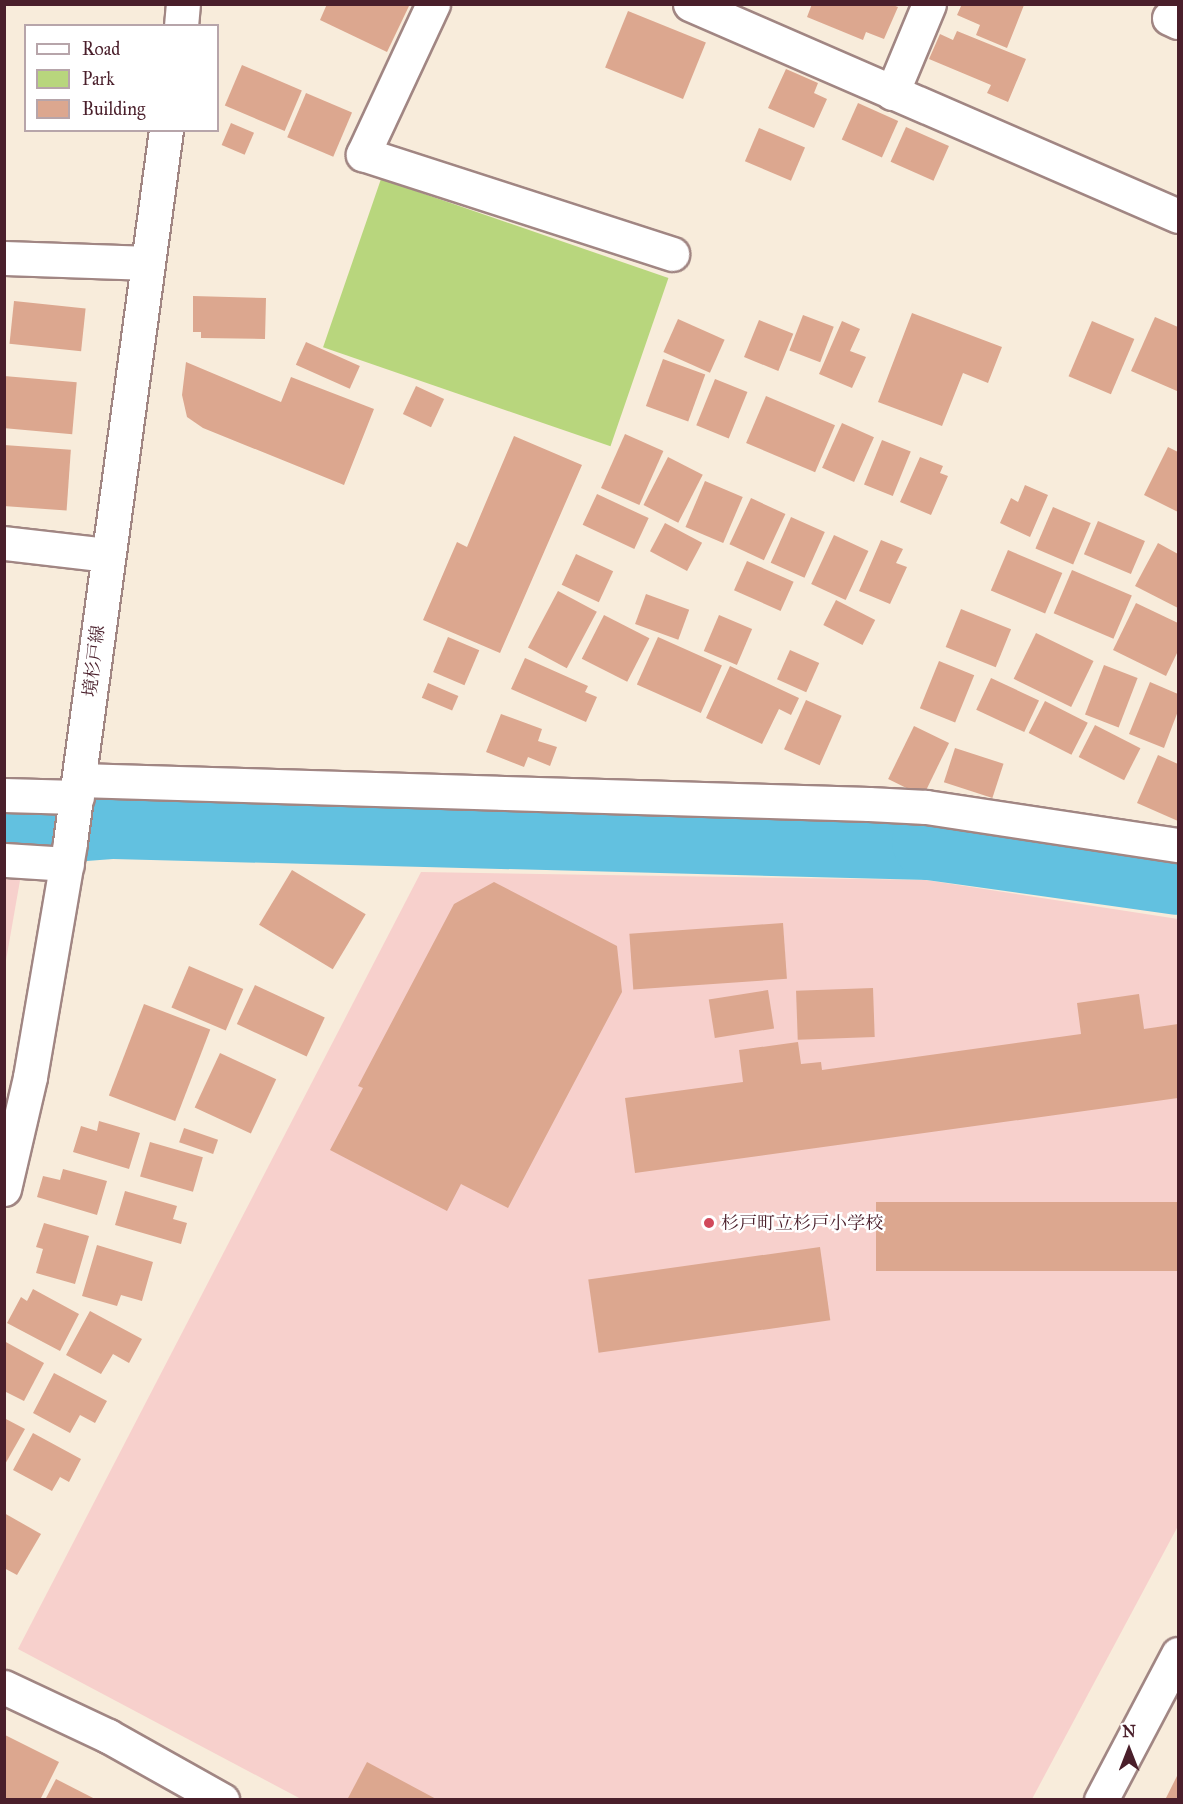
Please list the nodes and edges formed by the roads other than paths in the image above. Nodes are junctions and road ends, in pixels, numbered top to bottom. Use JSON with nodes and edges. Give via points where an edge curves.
{"nodes":[{"id":1,"x":183,"y":4,"type":"edge"},
{"id":2,"x":433,"y":4,"type":"edge"},
{"id":3,"x":690,"y":4,"type":"edge"},
{"id":4,"x":929,"y":4,"type":"edge"},
{"id":5,"x":181,"y":24,"type":"edge"},
{"id":6,"x":892,"y":93,"type":"junction"},
{"id":7,"x":166,"y":132,"type":"edge"},
{"id":8,"x":1179,"y":216,"type":"edge"},
{"id":9,"x":672,"y":254,"type":"dead end"},
{"id":10,"x":4,"y":258,"type":"edge"},
{"id":11,"x":148,"y":263,"type":"junction"},
{"id":12,"x":4,"y":543,"type":"edge"},
{"id":13,"x":107,"y":555,"type":"junction"},
{"id":14,"x":4,"y":795,"type":"edge"},
{"id":15,"x":77,"y":795,"type":"junction"},
{"id":16,"x":1179,"y":845,"type":"edge"},
{"id":17,"x":69,"y":853,"type":"junction"},
{"id":18,"x":4,"y":860,"type":"edge"},
{"id":19,"x":4,"y":1189,"type":"edge"},
{"id":20,"x":1174,"y":1674,"type":"edge"},
{"id":21,"x":4,"y":1687,"type":"edge"},
{"id":22,"x":1105,"y":1798,"type":"edge"},
{"id":23,"x":222,"y":1800,"type":"edge"}],
"edges":[{"from":1,"to":5,"type":"street"},
{"from":2,"to":9,"type":"street","via":[[363,154]]},
{"from":3,"to":6,"type":"street"},
{"from":4,"to":6,"type":"street"},
{"from":6,"to":8,"type":"street"},
{"from":7,"to":11,"type":"street","name":"境杉戸線"},
{"from":10,"to":11,"type":"street"},
{"from":11,"to":13,"type":"street","name":"境杉戸線"},
{"from":12,"to":13,"type":"street"},
{"from":13,"to":15,"type":"street","name":"境杉戸線"},
{"from":14,"to":15,"type":"street"},
{"from":15,"to":16,"type":"street","via":[[880,804],[926,807]]},
{"from":15,"to":17,"type":"street","name":"境杉戸線"},
{"from":17,"to":18,"type":"street"},
{"from":17,"to":19,"type":"street","name":"境杉戸線","via":[[30,1077]]},
{"from":20,"to":22,"type":"street"},
{"from":21,"to":23,"type":"street","via":[[108,1736]]}]}
